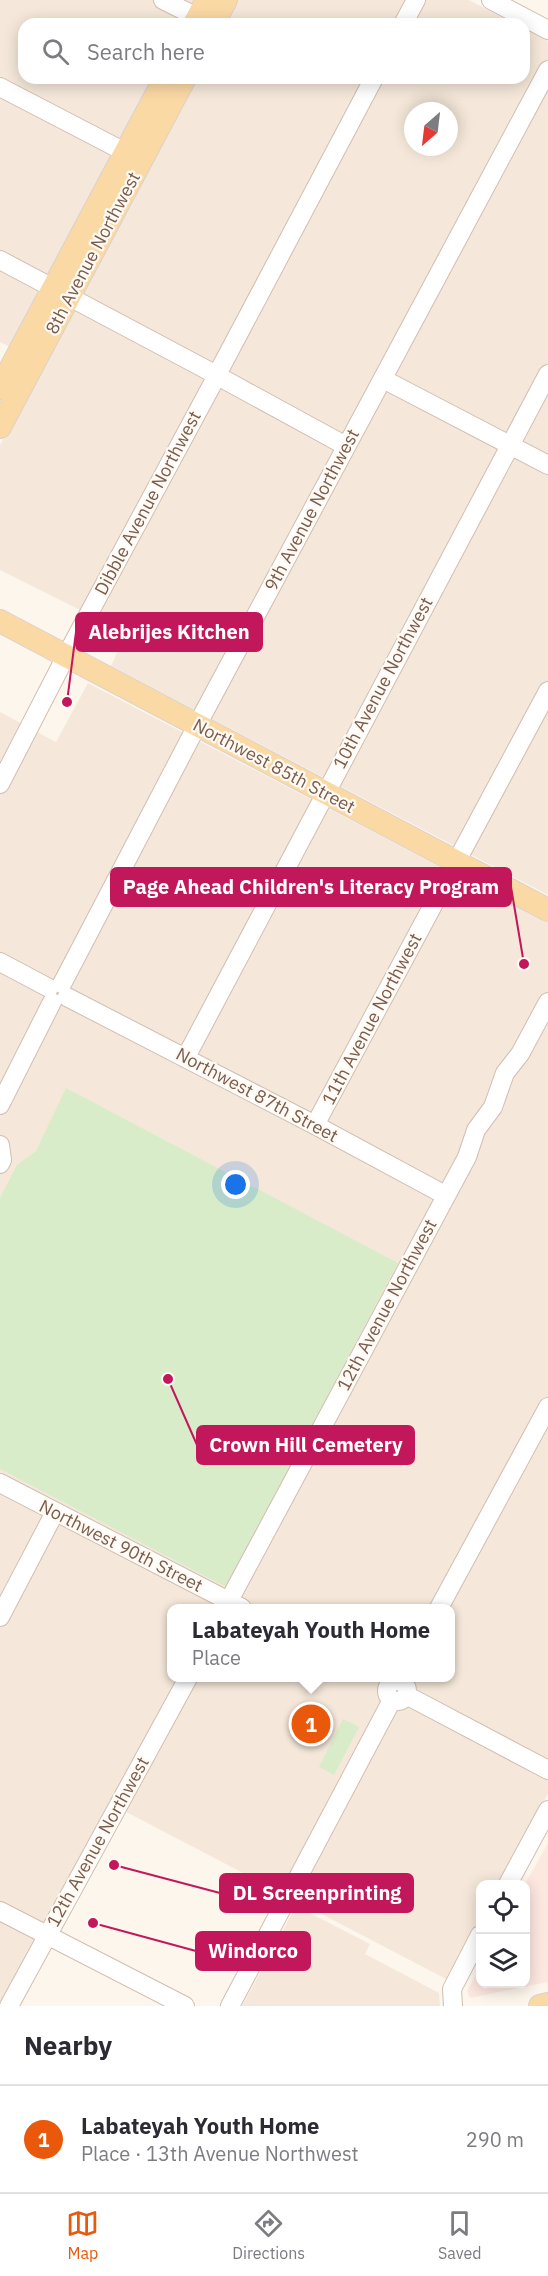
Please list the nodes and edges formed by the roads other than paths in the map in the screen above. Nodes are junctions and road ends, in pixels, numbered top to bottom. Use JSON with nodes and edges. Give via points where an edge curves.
{"nodes":[{"id":1,"x":163,"y":0,"type":"edge"},
{"id":2,"x":226,"y":0,"type":"edge"},
{"id":3,"x":416,"y":0,"type":"edge"},
{"id":4,"x":491,"y":0,"type":"edge"},
{"id":5,"x":203,"y":16,"type":"edge"},
{"id":6,"x":406,"y":18,"type":"edge"},
{"id":7,"x":525,"y":18,"type":"edge"},
{"id":8,"x":530,"y":21,"type":"edge"},
{"id":9,"x":548,"y":30,"type":"edge"},
{"id":10,"x":548,"y":70,"type":"edge"},
{"id":11,"x":162,"y":84,"type":"edge"},
{"id":12,"x":182,"y":84,"type":"edge"},
{"id":13,"x":371,"y":84,"type":"edge"},
{"id":14,"x":0,"y":87,"type":"edge"},
{"id":15,"x":126,"y":152,"type":"junction"},
{"id":16,"x":0,"y":260,"type":"edge"},
{"id":17,"x":61,"y":292,"type":"junction"},
{"id":18,"x":548,"y":374,"type":"edge"},
{"id":19,"x":217,"y":375,"type":"junction"},
{"id":20,"x":383,"y":379,"type":"junction"},
{"id":21,"x":0,"y":388,"type":"edge"},
{"id":22,"x":0,"y":427,"type":"edge"},
{"id":23,"x":510,"y":445,"type":"junction"},
{"id":24,"x":346,"y":446,"type":"junction"},
{"id":25,"x":548,"y":465,"type":"edge"},
{"id":26,"x":0,"y":621,"type":"edge"},
{"id":27,"x":66,"y":656,"type":"junction"},
{"id":28,"x":548,"y":691,"type":"edge"},
{"id":29,"x":198,"y":725,"type":"junction"},
{"id":30,"x":0,"y":784,"type":"edge"},
{"id":31,"x":325,"y":793,"type":"junction"},
{"id":32,"x":456,"y":862,"type":"junction"},
{"id":33,"x":548,"y":910,"type":"edge"},
{"id":34,"x":0,"y":962,"type":"edge"},
{"id":35,"x":58,"y":993,"type":"junction"},
{"id":36,"x":548,"y":1002,"type":"edge"},
{"id":37,"x":186,"y":1057,"type":"junction"},
{"id":38,"x":0,"y":1105,"type":"edge"},
{"id":39,"x":315,"y":1125,"type":"junction"},
{"id":40,"x":0,"y":1145,"type":"edge"},
{"id":41,"x":0,"y":1164,"type":"edge"},
{"id":42,"x":445,"y":1195,"type":"junction"},
{"id":43,"x":548,"y":1407,"type":"edge"},
{"id":44,"x":0,"y":1483,"type":"edge"},
{"id":45,"x":55,"y":1512,"type":"junction"},
{"id":46,"x":228,"y":1604,"type":"edge"},
{"id":47,"x":233,"y":1604,"type":"edge"},
{"id":48,"x":441,"y":1604,"type":"edge"},
{"id":49,"x":0,"y":1617,"type":"edge"},
{"id":50,"x":185,"y":1682,"type":"edge"},
{"id":51,"x":394,"y":1686,"type":"edge"},
{"id":52,"x":548,"y":1770,"type":"edge"},
{"id":53,"x":548,"y":1810,"type":"edge"},
{"id":54,"x":510,"y":1880,"type":"edge"},
{"id":55,"x":0,"y":1911,"type":"edge"},
{"id":56,"x":46,"y":1936,"type":"junction"},
{"id":57,"x":476,"y":1943,"type":"edge"},
{"id":58,"x":548,"y":2004,"type":"edge"},
{"id":59,"x":9,"y":2006,"type":"edge"},
{"id":60,"x":185,"y":2006,"type":"edge"},
{"id":61,"x":230,"y":2006,"type":"edge"},
{"id":62,"x":453,"y":2006,"type":"edge"},
{"id":63,"x":540,"y":2006,"type":"edge"}],
"edges":[{"from":1,"to":5,"type":"street"},
{"from":2,"to":5,"type":"main road"},
{"from":3,"to":6,"type":"street"},
{"from":4,"to":7,"type":"street"},
{"from":8,"to":9,"type":"street"},
{"from":10,"to":20,"type":"street","name":"9th Avenue Northwest"},
{"from":11,"to":15,"type":"main road","name":"8th Avenue Northwest"},
{"from":12,"to":17,"type":"main road","name":"8th Avenue Northwest"},
{"from":13,"to":19,"type":"street","name":"Dibble Avenue Northwest"},
{"from":14,"to":15,"type":"street"},
{"from":15,"to":17,"type":"main road","name":"8th Avenue Northwest"},
{"from":16,"to":17,"type":"street"},
{"from":17,"to":19,"type":"street"},
{"from":17,"to":21,"type":"main road","name":"8th Avenue Northwest"},
{"from":17,"to":22,"type":"main road","name":"8th Avenue Northwest"},
{"from":18,"to":23,"type":"street","name":"10th Avenue Northwest"},
{"from":19,"to":24,"type":"street"},
{"from":19,"to":27,"type":"street","name":"Dibble Avenue Northwest"},
{"from":20,"to":23,"type":"street"},
{"from":20,"to":24,"type":"street","name":"9th Avenue Northwest"},
{"from":23,"to":25,"type":"street"},
{"from":23,"to":31,"type":"street","name":"10th Avenue Northwest"},
{"from":24,"to":29,"type":"street","name":"9th Avenue Northwest"},
{"from":26,"to":27,"type":"main road","name":"Northwest 85th Street"},
{"from":27,"to":29,"type":"main road","name":"Northwest 85th Street"},
{"from":27,"to":30,"type":"street","name":"Dibble Avenue Northwest"},
{"from":28,"to":32,"type":"street","name":"11th Avenue Northwest"},
{"from":29,"to":31,"type":"main road","name":"Northwest 85th Street"},
{"from":29,"to":35,"type":"street","name":"9th Avenue Northwest"},
{"from":31,"to":32,"type":"main road","name":"Northwest 85th Street"},
{"from":31,"to":37,"type":"street","name":"10th Avenue Northwest"},
{"from":32,"to":33,"type":"main road","name":"Northwest 85th Street"},
{"from":32,"to":39,"type":"street","name":"11th Avenue Northwest"},
{"from":34,"to":35,"type":"street","name":"Northwest 87th Street"},
{"from":35,"to":37,"type":"street","name":"Northwest 87th Street"},
{"from":35,"to":38,"type":"street","name":"9th Avenue Northwest"},
{"from":36,"to":42,"type":"street","name":"12th Avenue Northwest","via":[[505,1073],[493,1107],[476,1130],[467,1157]]},
{"from":37,"to":39,"type":"street","name":"Northwest 87th Street"},
{"from":39,"to":42,"type":"street","name":"Northwest 87th Street"},
{"from":40,"to":41,"type":"street"},
{"from":42,"to":47,"type":"street","name":"12th Avenue Northwest"},
{"from":43,"to":48,"type":"street"},
{"from":44,"to":45,"type":"street","name":"Northwest 90th Street"},
{"from":45,"to":46,"type":"street","name":"Northwest 90th Street"},
{"from":45,"to":49,"type":"street"},
{"from":50,"to":56,"type":"street","name":"12th Avenue Northwest"},
{"from":51,"to":52,"type":"street"},
{"from":51,"to":61,"type":"street"},
{"from":53,"to":54,"type":"street"},
{"from":55,"to":56,"type":"street"},
{"from":56,"to":59,"type":"street","name":"12th Avenue Northwest"},
{"from":56,"to":60,"type":"street"},
{"from":57,"to":62,"type":"street","via":[[452,1989]]},
{"from":58,"to":63,"type":"main road"}]}
